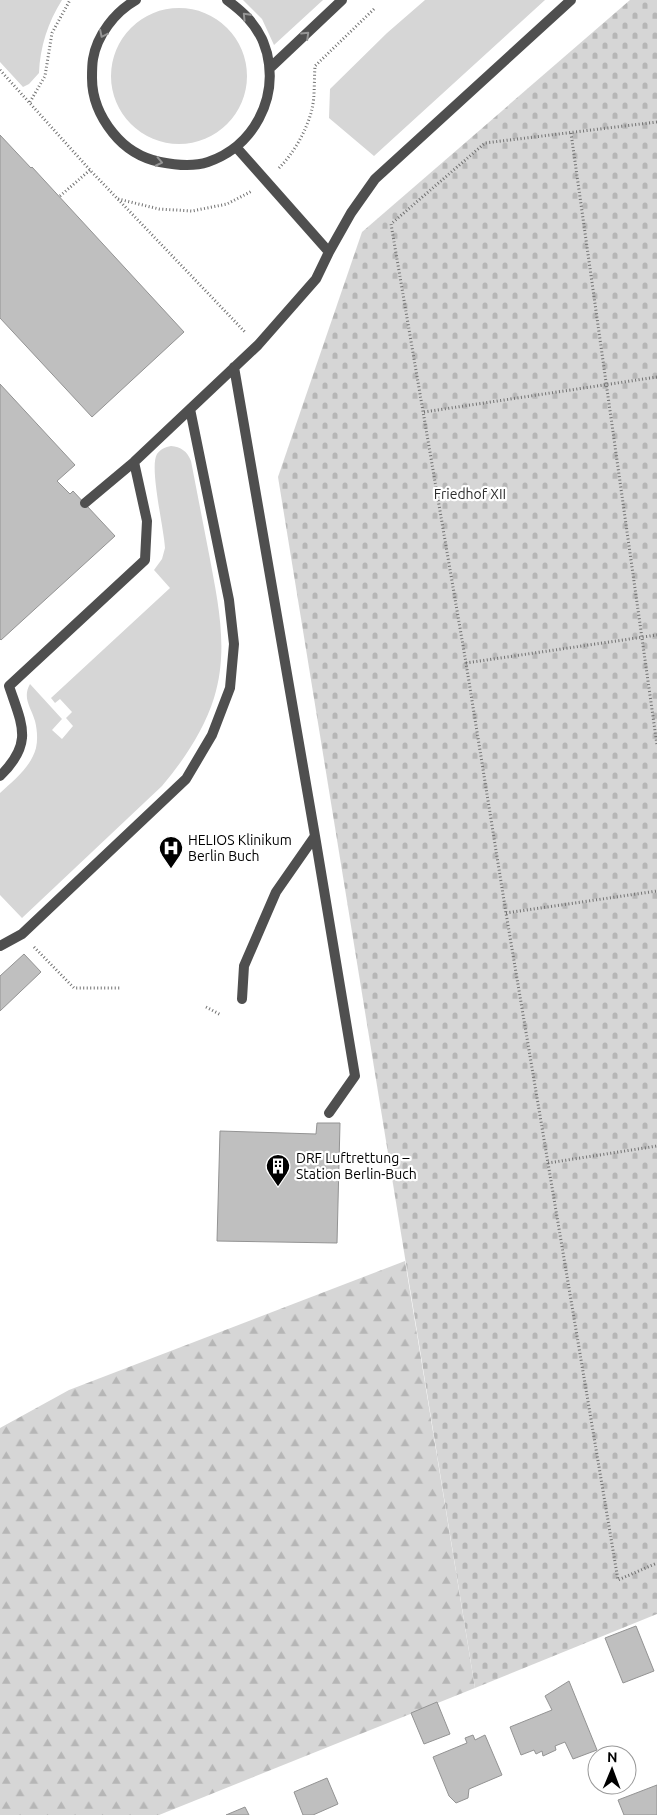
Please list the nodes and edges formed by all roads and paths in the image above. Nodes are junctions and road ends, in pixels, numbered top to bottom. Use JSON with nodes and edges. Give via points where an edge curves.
{"nodes":[{"id":1,"x":70,"y":0,"type":"edge"},
{"id":2,"x":136,"y":0,"type":"edge"},
{"id":3,"x":227,"y":0,"type":"edge"},
{"id":4,"x":342,"y":0,"type":"edge"},
{"id":5,"x":571,"y":0,"type":"edge"},
{"id":6,"x":270,"y":68,"type":"junction"},
{"id":7,"x":0,"y":70,"type":"edge"},
{"id":8,"x":30,"y":102,"type":"junction"},
{"id":9,"x":657,"y":122,"type":"edge"},
{"id":10,"x":571,"y":133,"type":"junction"},
{"id":11,"x":236,"y":147,"type":"junction"},
{"id":12,"x":90,"y":170,"type":"junction"},
{"id":13,"x":60,"y":196,"type":"dead end"},
{"id":14,"x":329,"y":252,"type":"junction"},
{"id":15,"x":258,"y":345,"type":"junction"},
{"id":16,"x":234,"y":367,"type":"junction"},
{"id":17,"x":657,"y":377,"type":"edge"},
{"id":18,"x":607,"y":384,"type":"junction"},
{"id":19,"x":190,"y":409,"type":"junction"},
{"id":20,"x":424,"y":412,"type":"junction"},
{"id":21,"x":134,"y":462,"type":"junction"},
{"id":22,"x":85,"y":503,"type":"dead end"},
{"id":23,"x":657,"y":635,"type":"edge"},
{"id":24,"x":642,"y":637,"type":"junction"},
{"id":25,"x":466,"y":663,"type":"junction"},
{"id":26,"x":5,"y":683,"type":"edge"},
{"id":27,"x":657,"y":745,"type":"edge"},
{"id":28,"x":0,"y":776,"type":"edge"},
{"id":29,"x":316,"y":836,"type":"junction"},
{"id":30,"x":657,"y":891,"type":"edge"},
{"id":31,"x":506,"y":913,"type":"junction"},
{"id":32,"x":0,"y":946,"type":"edge"},
{"id":33,"x":39,"y":952,"type":"dead end"},
{"id":34,"x":121,"y":988,"type":"dead end"},
{"id":35,"x":242,"y":999,"type":"dead end"},
{"id":36,"x":206,"y":1007,"type":"dead end"},
{"id":37,"x":221,"y":1015,"type":"dead end"},
{"id":38,"x":329,"y":1113,"type":"dead end"},
{"id":39,"x":657,"y":1146,"type":"edge"},
{"id":40,"x":548,"y":1163,"type":"junction"},
{"id":41,"x":657,"y":1563,"type":"edge"}],
"edges":[{"from":1,"to":8,"type":"path","via":[[52,33],[44,76]]},
{"from":2,"to":11,"type":"lane","one_way":true,"via":[[124,7],[104,30],[93,59],[92,90],[102,119],[121,143],[148,159],[178,166],[208,162]]},
{"from":6,"to":3,"type":"lane","one_way":true,"via":[[263,40],[247,16]]},
{"from":6,"to":4,"type":"lane","one_way":true},
{"from":5,"to":14,"type":"lane","via":[[375,179]]},
{"from":6,"to":11,"type":"lane","via":[[268,98],[256,126]]},
{"from":7,"to":8,"type":"path"},
{"from":8,"to":12,"type":"path"},
{"from":9,"to":10,"type":"path"},
{"from":10,"to":18,"type":"path"},
{"from":10,"to":20,"type":"path","via":[[484,143],[391,224]]},
{"from":11,"to":14,"type":"lane"},
{"from":12,"to":13,"type":"path"},
{"from":12,"to":15,"type":"path"},
{"from":14,"to":15,"type":"lane","via":[[316,280]]},
{"from":15,"to":16,"type":"lane"},
{"from":16,"to":19,"type":"lane"},
{"from":16,"to":29,"type":"lane"},
{"from":17,"to":18,"type":"path"},
{"from":18,"to":20,"type":"path"},
{"from":18,"to":24,"type":"path"},
{"from":19,"to":21,"type":"lane"},
{"from":19,"to":32,"type":"lane","via":[[229,600],[234,644],[230,688],[212,735],[186,779],[22,934]]},
{"from":20,"to":25,"type":"path"},
{"from":21,"to":22,"type":"lane"},
{"from":21,"to":26,"type":"lane","via":[[147,521],[145,560]]},
{"from":23,"to":24,"type":"path"},
{"from":24,"to":25,"type":"path"},
{"from":24,"to":27,"type":"path"},
{"from":25,"to":31,"type":"path"},
{"from":26,"to":28,"type":"lane","via":[[21,722],[22,741],[19,753]]},
{"from":29,"to":35,"type":"lane","via":[[276,892],[244,966]]},
{"from":29,"to":38,"type":"lane","via":[[355,1076]]},
{"from":30,"to":31,"type":"path"},
{"from":31,"to":40,"type":"path"},
{"from":33,"to":34,"type":"path","via":[[74,988]]},
{"from":36,"to":37,"type":"path"},
{"from":39,"to":40,"type":"path"},
{"from":40,"to":41,"type":"path","via":[[618,1580]]}]}
